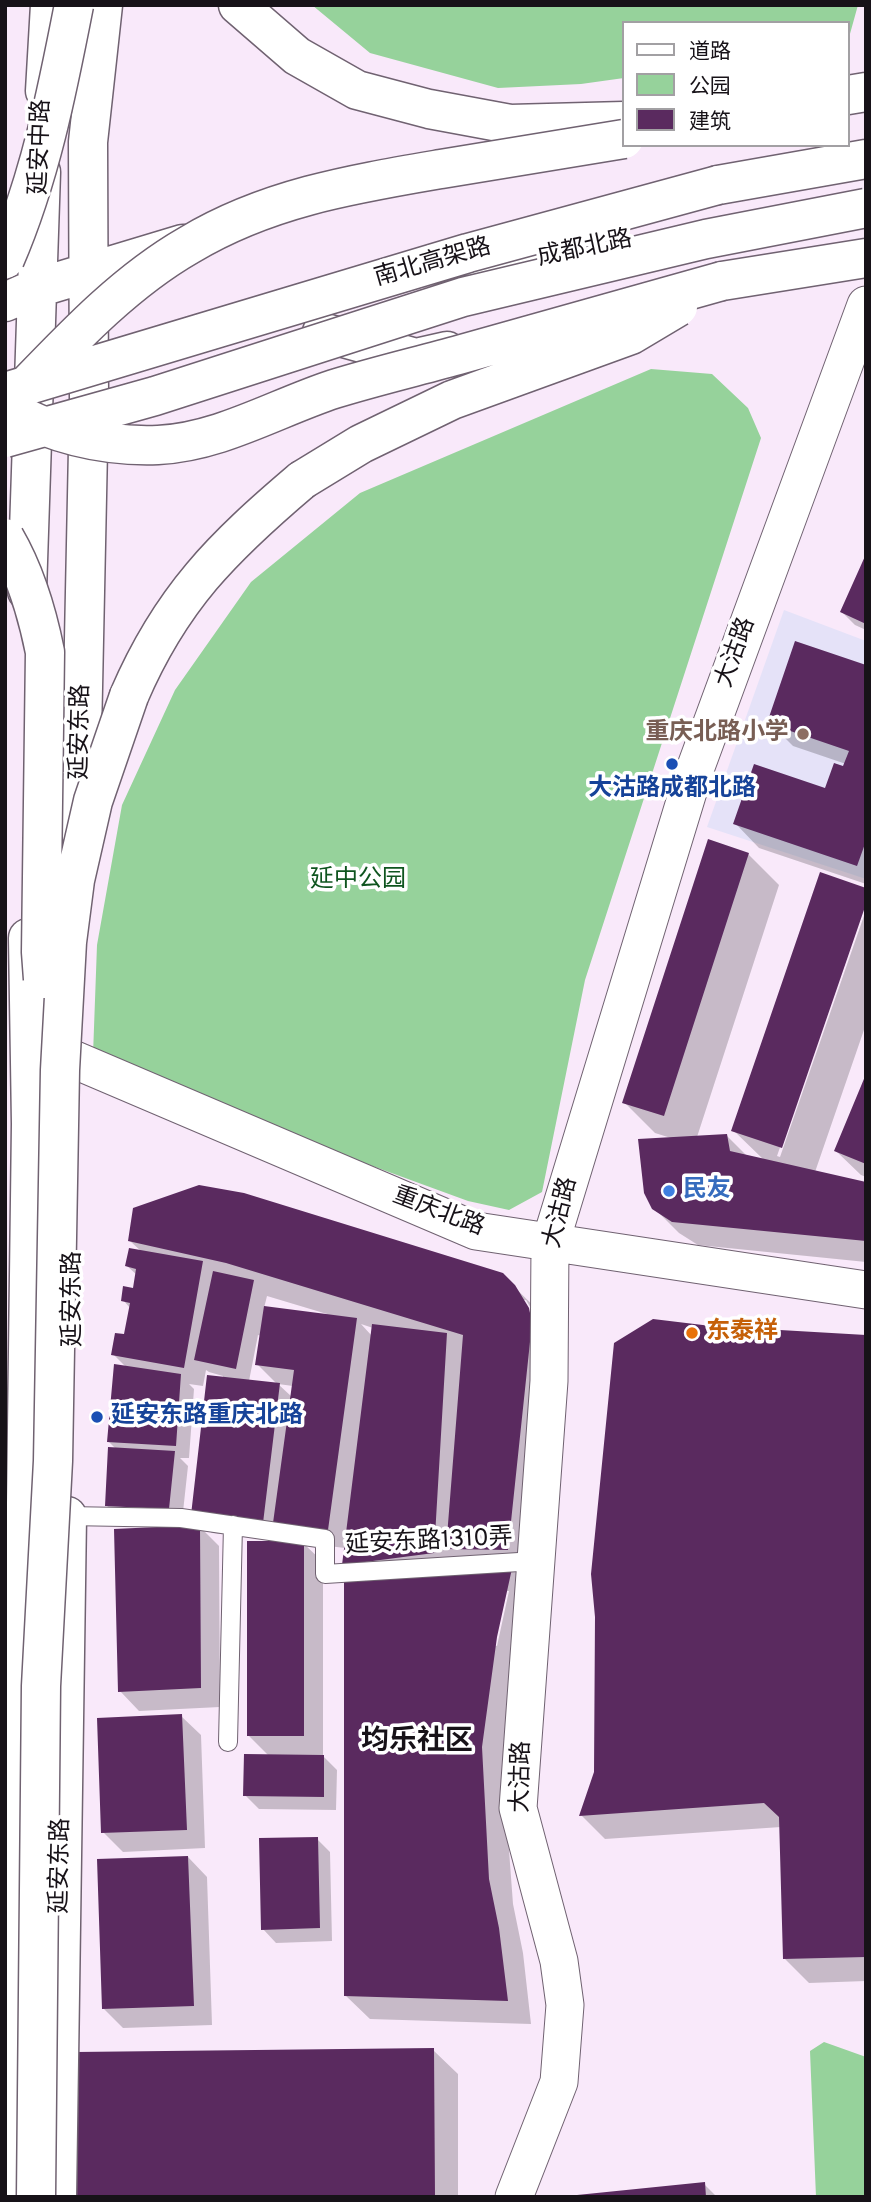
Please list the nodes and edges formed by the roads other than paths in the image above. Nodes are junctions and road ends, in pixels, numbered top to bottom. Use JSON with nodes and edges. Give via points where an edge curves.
{"nodes":[{"id":1,"x":50,"y":5,"type":"edge"},
{"id":2,"x":74,"y":5,"type":"edge"},
{"id":3,"x":103,"y":5,"type":"edge"},
{"id":4,"x":238,"y":5,"type":"edge"},
{"id":5,"x":622,"y":121,"type":"edge"},
{"id":6,"x":622,"y":128,"type":"edge"},
{"id":7,"x":622,"y":139,"type":"edge"},
{"id":8,"x":866,"y":159,"type":"edge"},
{"id":9,"x":866,"y":209,"type":"edge"},
{"id":10,"x":866,"y":258,"type":"edge"},
{"id":11,"x":5,"y":259,"type":"edge"},
{"id":12,"x":89,"y":272,"type":"junction"},
{"id":13,"x":866,"y":275,"type":"edge"},
{"id":14,"x":722,"y":281,"type":"junction"},
{"id":15,"x":21,"y":295,"type":"edge"},
{"id":16,"x":866,"y":305,"type":"edge"},
{"id":17,"x":310,"y":329,"type":"junction"},
{"id":18,"x":89,"y":401,"type":"junction"},
{"id":19,"x":10,"y":415,"type":"edge"},
{"id":20,"x":5,"y":538,"type":"edge"},
{"id":21,"x":28,"y":1014,"type":"junction"},
{"id":22,"x":68,"y":1065,"type":"junction"},
{"id":23,"x":31,"y":1124,"type":"junction"},
{"id":24,"x":550,"y":1244,"type":"junction"},
{"id":25,"x":866,"y":1290,"type":"edge"},
{"id":26,"x":15,"y":1504,"type":"edge"},
{"id":27,"x":67,"y":1516,"type":"junction"},
{"id":28,"x":233,"y":1525,"type":"junction"},
{"id":29,"x":536,"y":1563,"type":"junction"},
{"id":30,"x":228,"y":1742,"type":"dead end"},
{"id":31,"x":8,"y":2197,"type":"edge"},
{"id":32,"x":36,"y":2197,"type":"edge"},
{"id":33,"x":57,"y":2197,"type":"edge"},
{"id":34,"x":514,"y":2197,"type":"edge"}],
"edges":[{"from":1,"to":15,"type":"main road","name":"延安中路"},
{"from":2,"to":11,"type":"main road","bridge":true,"via":[[48,129],[22,219]]},
{"from":3,"to":12,"type":"main road","name":"延安东路","via":[[88,142]]},
{"from":4,"to":5,"type":"main road","via":[[297,56],[357,90],[510,124]]},
{"from":6,"to":12,"type":"main road","via":[[259,221]]},
{"from":7,"to":19,"type":"main road","bridge":true,"via":[[344,186],[279,203],[231,222],[162,261],[106,307],[64,347]]},
{"from":8,"to":19,"type":"main road","name":"南北高架路","bridge":true,"via":[[719,185],[468,253]]},
{"from":9,"to":17,"type":"main road","name":"成都北路","via":[[764,213],[536,259]]},
{"from":9,"to":19,"type":"main road","name":"南北高架路","bridge":true,"via":[[705,239],[463,298],[155,396]]},
{"from":10,"to":14,"type":"main road"},
{"from":12,"to":15,"type":"main road"},
{"from":12,"to":18,"type":"main road","name":"延安东路"},
{"from":13,"to":17,"type":"main road","via":[[660,300],[416,358]]},
{"from":14,"to":19,"type":"main road","bridge":true,"via":[[333,390],[192,441],[158,445],[85,439]]},
{"from":14,"to":22,"type":"main road","bridge":true,"via":[[631,335],[452,400],[360,444],[302,480],[213,561],[167,619],[146,655],[93,801],[68,930]]},
{"from":15,"to":19,"type":"main road","name":"延安中路"},
{"from":16,"to":24,"type":"street","name":"大沽路","via":[[694,772]]},
{"from":17,"to":18,"type":"main road","name":"成都北路"},
{"from":18,"to":19,"type":"main road","name":"成都北路"},
{"from":18,"to":22,"type":"main road","name":"延安东路"},
{"from":19,"to":21,"type":"main road","name":"延安东路","via":[[27,565]]},
{"from":20,"to":22,"type":"main road","bridge":true,"via":[[36,611],[45,652],[41,952],[44,991]]},
{"from":21,"to":22,"type":"main road"},
{"from":21,"to":23,"type":"main road","name":"延安东路"},
{"from":22,"to":23,"type":"main road"},
{"from":22,"to":24,"type":"street","name":"重庆北路","via":[[475,1231]]},
{"from":22,"to":27,"type":"main road","name":"延安东路","via":[[73,1407]]},
{"from":22,"to":32,"type":"main road","bridge":true,"via":[[41,1686]]},
{"from":23,"to":26,"type":"main road","name":"延安东路"},
{"from":24,"to":25,"type":"street","name":"重庆北路"},
{"from":24,"to":29,"type":"street","name":"大沽路","via":[[549,1381]]},
{"from":26,"to":31,"type":"main road","name":"延安东路"},
{"from":27,"to":28,"type":"lane","name":"延安东路1310弄","via":[[181,1518]]},
{"from":27,"to":33,"type":"main road","name":"延安东路"},
{"from":28,"to":29,"type":"lane","name":"延安东路1310弄","via":[[325,1539],[325,1574]]},
{"from":28,"to":30,"type":"lane"},
{"from":29,"to":34,"type":"street","name":"大沽路","via":[[518,1808],[559,1961],[565,2005],[559,2081]]}]}
